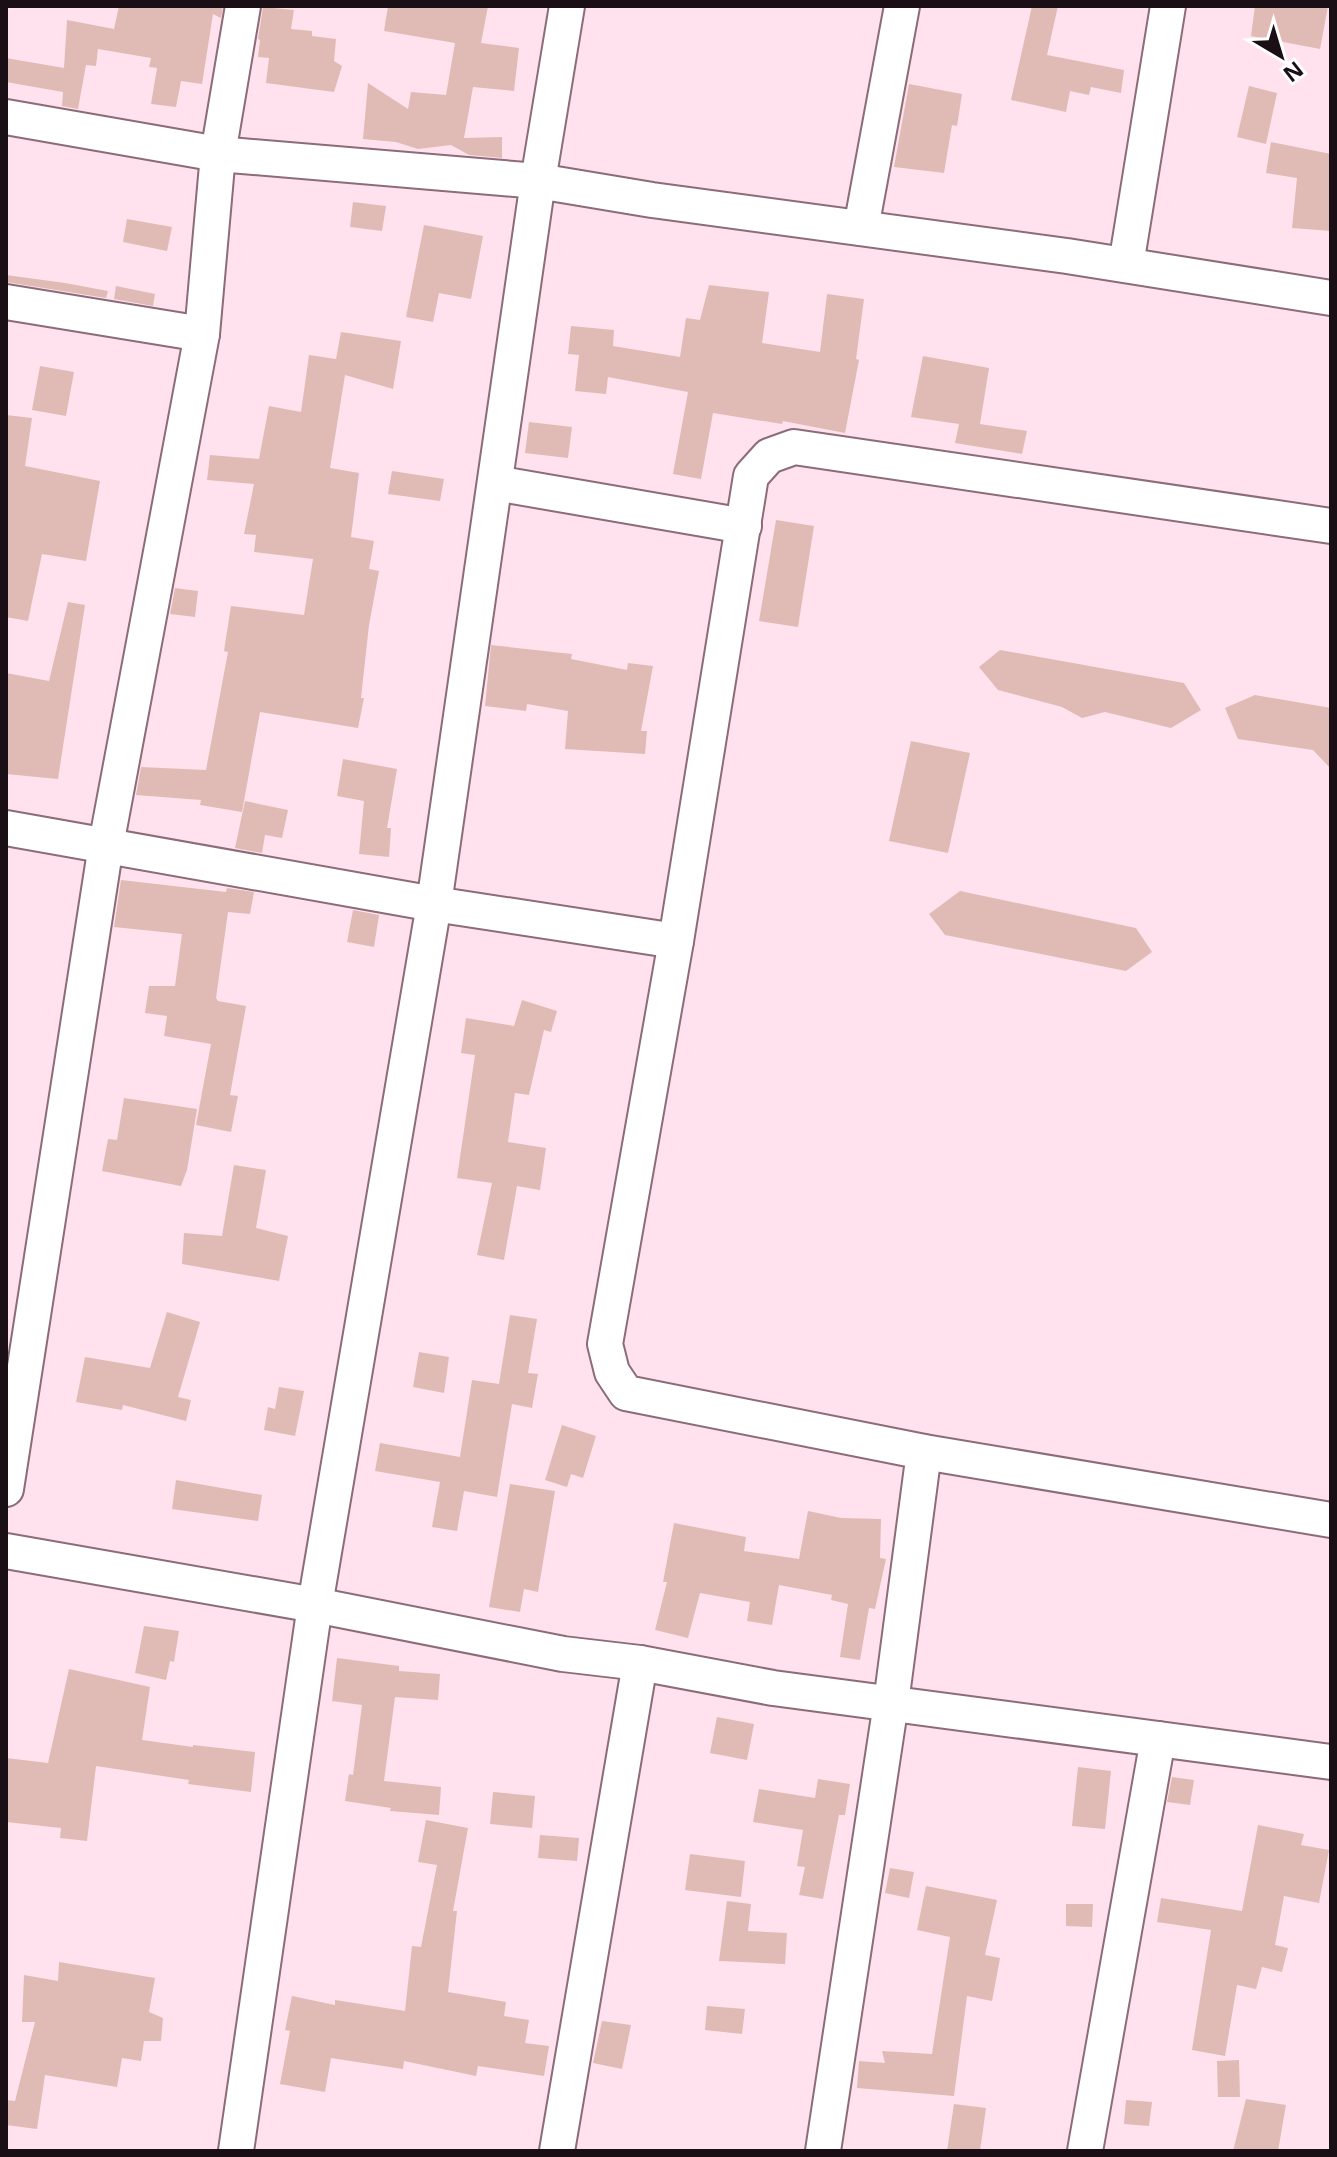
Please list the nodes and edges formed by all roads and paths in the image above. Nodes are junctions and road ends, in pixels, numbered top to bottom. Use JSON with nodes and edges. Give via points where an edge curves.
{"nodes":[{"id":1,"x":243,"y":6,"type":"edge"},
{"id":2,"x":567,"y":6,"type":"edge"},
{"id":3,"x":902,"y":6,"type":"edge"},
{"id":4,"x":1168,"y":6,"type":"edge"},
{"id":5,"x":6,"y":117,"type":"edge"},
{"id":6,"x":218,"y":154,"type":"junction"},
{"id":7,"x":538,"y":181,"type":"junction"},
{"id":8,"x":861,"y":228,"type":"junction"},
{"id":9,"x":1126,"y":265,"type":"junction"},
{"id":10,"x":1331,"y":298,"type":"edge"},
{"id":11,"x":6,"y":302,"type":"edge"},
{"id":12,"x":202,"y":334,"type":"junction"},
{"id":13,"x":495,"y":483,"type":"junction"},
{"id":14,"x":744,"y":526,"type":"junction"},
{"id":15,"x":1331,"y":526,"type":"edge"},
{"id":16,"x":6,"y":828,"type":"edge"},
{"id":17,"x":106,"y":845,"type":"junction"},
{"id":18,"x":434,"y":904,"type":"junction"},
{"id":19,"x":676,"y":941,"type":"junction"},
{"id":20,"x":924,"y":1452,"type":"junction"},
{"id":21,"x":6,"y":1489,"type":"edge"},
{"id":22,"x":1331,"y":1520,"type":"edge"},
{"id":23,"x":6,"y":1551,"type":"edge"},
{"id":24,"x":315,"y":1605,"type":"junction"},
{"id":25,"x":640,"y":1663,"type":"junction"},
{"id":26,"x":891,"y":1703,"type":"junction"},
{"id":27,"x":1158,"y":1739,"type":"junction"},
{"id":28,"x":1331,"y":1762,"type":"edge"},
{"id":29,"x":236,"y":2151,"type":"edge"},
{"id":30,"x":557,"y":2151,"type":"edge"},
{"id":31,"x":823,"y":2151,"type":"edge"},
{"id":32,"x":1085,"y":2151,"type":"edge"}],
"edges":[{"from":1,"to":6,"type":"street"},
{"from":2,"to":7,"type":"street"},
{"from":3,"to":8,"type":"street"},
{"from":4,"to":9,"type":"street"},
{"from":5,"to":6,"type":"street"},
{"from":6,"to":7,"type":"street"},
{"from":6,"to":12,"type":"street"},
{"from":7,"to":8,"type":"street"},
{"from":7,"to":13,"type":"street"},
{"from":8,"to":9,"type":"street"},
{"from":9,"to":10,"type":"street"},
{"from":11,"to":12,"type":"street"},
{"from":12,"to":17,"type":"street"},
{"from":13,"to":14,"type":"street"},
{"from":13,"to":18,"type":"street"},
{"from":14,"to":15,"type":"street","via":[[751,476],[769,456],[794,447]]},
{"from":14,"to":19,"type":"street"},
{"from":16,"to":17,"type":"street"},
{"from":17,"to":18,"type":"street"},
{"from":17,"to":21,"type":"street"},
{"from":18,"to":19,"type":"street"},
{"from":18,"to":24,"type":"street"},
{"from":19,"to":20,"type":"street","via":[[605,1344],[612,1372],[626,1393]]},
{"from":20,"to":22,"type":"street"},
{"from":20,"to":26,"type":"street"},
{"from":23,"to":24,"type":"street"},
{"from":24,"to":25,"type":"street","via":[[563,1654]]},
{"from":24,"to":29,"type":"street"},
{"from":25,"to":26,"type":"street"},
{"from":25,"to":30,"type":"street"},
{"from":26,"to":27,"type":"street"},
{"from":26,"to":31,"type":"street"},
{"from":27,"to":28,"type":"street"},
{"from":27,"to":32,"type":"street"}]}
